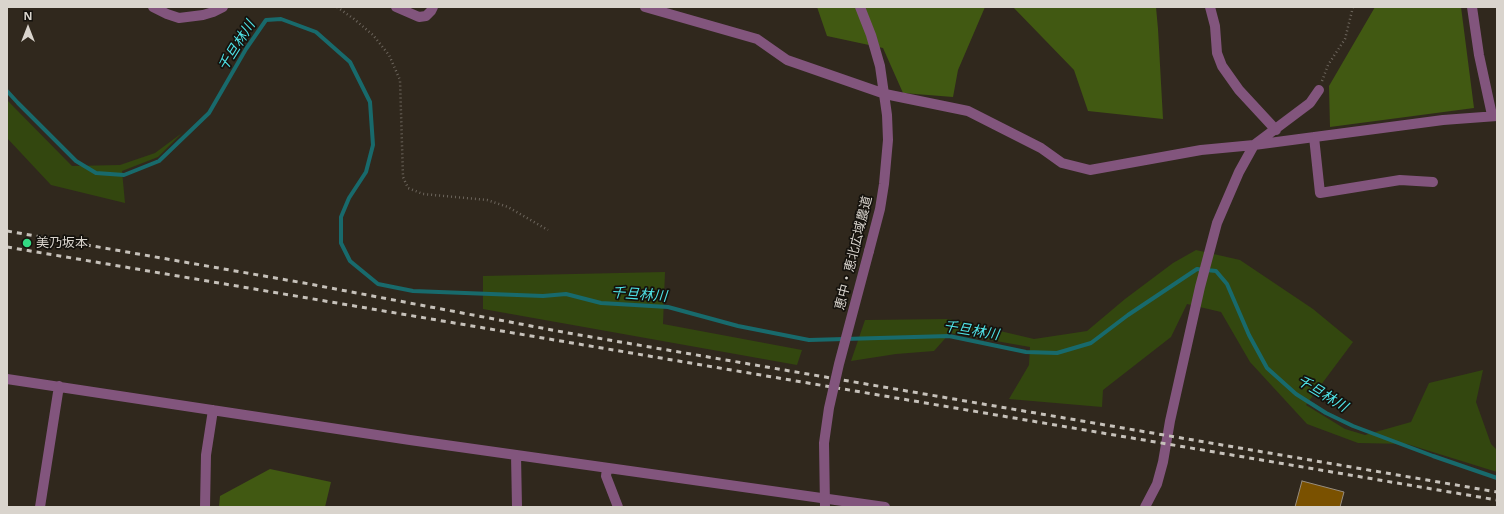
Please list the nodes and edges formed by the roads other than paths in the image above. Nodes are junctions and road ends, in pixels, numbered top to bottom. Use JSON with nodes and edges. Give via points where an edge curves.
{"nodes":[{"id":1,"x":153,"y":7,"type":"edge"},
{"id":2,"x":223,"y":7,"type":"edge"},
{"id":3,"x":396,"y":7,"type":"edge"},
{"id":4,"x":432,"y":7,"type":"edge"},
{"id":5,"x":645,"y":7,"type":"edge"},
{"id":6,"x":860,"y":7,"type":"edge"},
{"id":7,"x":1210,"y":7,"type":"edge"},
{"id":8,"x":1472,"y":7,"type":"edge"},
{"id":9,"x":1318,"y":90,"type":"road end"},
{"id":10,"x":885,"y":94,"type":"junction"},
{"id":11,"x":1494,"y":116,"type":"edge"},
{"id":12,"x":1276,"y":130,"type":"junction"},
{"id":13,"x":1314,"y":138,"type":"junction"},
{"id":14,"x":1254,"y":145,"type":"junction"},
{"id":15,"x":1434,"y":182,"type":"dead end"},
{"id":16,"x":7,"y":379,"type":"edge"},
{"id":17,"x":59,"y":386,"type":"junction"},
{"id":18,"x":213,"y":410,"type":"junction"},
{"id":19,"x":516,"y":455,"type":"junction"},
{"id":20,"x":607,"y":468,"type":"junction"},
{"id":21,"x":40,"y":507,"type":"edge"},
{"id":22,"x":205,"y":507,"type":"edge"},
{"id":23,"x":517,"y":507,"type":"edge"},
{"id":24,"x":618,"y":507,"type":"edge"},
{"id":25,"x":825,"y":507,"type":"edge"},
{"id":26,"x":885,"y":507,"type":"edge"},
{"id":27,"x":1145,"y":507,"type":"edge"}],
"edges":[{"from":1,"to":2,"type":"street","via":[[179,18],[203,15]]},
{"from":3,"to":4,"type":"street","via":[[419,17],[426,16]]},
{"from":5,"to":10,"type":"street","via":[[756,39],[787,60]]},
{"from":6,"to":10,"type":"street","name":"恵中・恵北広域農道","via":[[874,43]]},
{"from":7,"to":12,"type":"street","via":[[1215,26],[1217,53],[1222,66],[1239,90]]},
{"from":8,"to":11,"type":"street","via":[[1479,55]]},
{"from":9,"to":12,"type":"street","via":[[1310,104]]},
{"from":10,"to":14,"type":"street","via":[[968,112],[1041,148],[1062,163],[1090,170],[1200,150]]},
{"from":10,"to":25,"type":"street","name":"恵中・恵北広域農道","bridge":true,"via":[[888,140],[880,209],[838,364],[829,408],[824,443]]},
{"from":11,"to":13,"type":"street","via":[[1443,120]]},
{"from":12,"to":14,"type":"street"},
{"from":13,"to":14,"type":"street"},
{"from":13,"to":15,"type":"street","via":[[1320,193],[1400,180]]},
{"from":14,"to":27,"type":"street","via":[[1239,172],[1218,223],[1200,287],[1163,462],[1157,484]]},
{"from":16,"to":17,"type":"street"},
{"from":17,"to":18,"type":"street"},
{"from":17,"to":21,"type":"street"},
{"from":18,"to":19,"type":"street"},
{"from":18,"to":22,"type":"street","via":[[206,455]]},
{"from":19,"to":20,"type":"street"},
{"from":19,"to":23,"type":"street"},
{"from":20,"to":24,"type":"street","via":[[606,476]]},
{"from":20,"to":26,"type":"street"}]}
